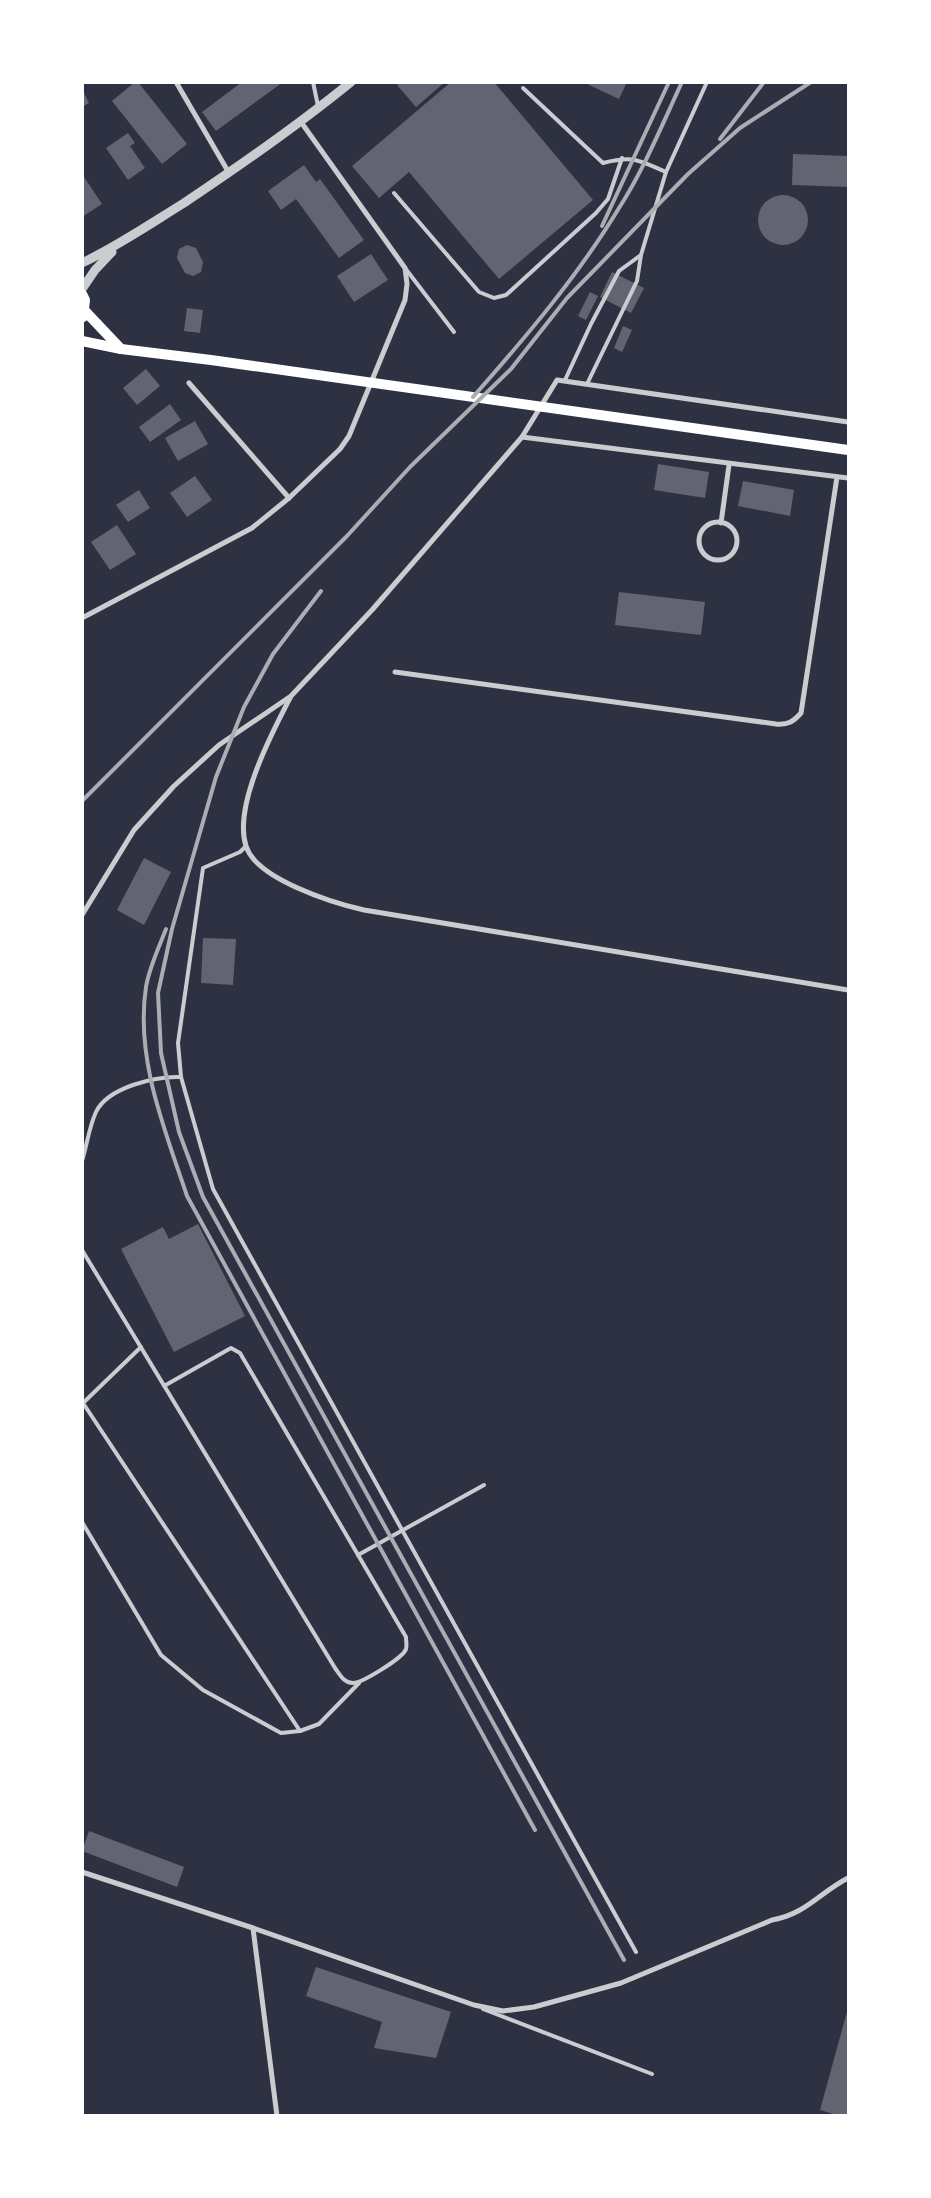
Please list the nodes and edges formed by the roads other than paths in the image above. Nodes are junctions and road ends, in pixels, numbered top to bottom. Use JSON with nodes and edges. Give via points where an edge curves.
{"nodes":[{"id":1,"x":176,"y":82,"type":"edge"},
{"id":2,"x":313,"y":82,"type":"edge"},
{"id":3,"x":351,"y":82,"type":"edge"},
{"id":4,"x":707,"y":82,"type":"edge"},
{"id":5,"x":523,"y":88,"type":"dead end"},
{"id":6,"x":319,"y":108,"type":"junction"},
{"id":7,"x":301,"y":122,"type":"junction"},
{"id":8,"x":622,"y":158,"type":"junction"},
{"id":9,"x":666,"y":172,"type":"junction"},
{"id":10,"x":229,"y":173,"type":"junction"},
{"id":11,"x":394,"y":193,"type":"dead end"},
{"id":12,"x":116,"y":246,"type":"junction"},
{"id":13,"x":641,"y":255,"type":"junction"},
{"id":14,"x":82,"y":264,"type":"edge"},
{"id":15,"x":405,"y":268,"type":"junction"},
{"id":16,"x":82,"y":289,"type":"edge"},
{"id":17,"x":82,"y":294,"type":"edge"},
{"id":18,"x":84,"y":314,"type":"edge"},
{"id":19,"x":454,"y":332,"type":"dead end"},
{"id":20,"x":82,"y":341,"type":"edge"},
{"id":21,"x":121,"y":349,"type":"junction"},
{"id":22,"x":564,"y":380,"type":"junction"},
{"id":23,"x":189,"y":383,"type":"dead end"},
{"id":24,"x":587,"y":384,"type":"junction"},
{"id":25,"x":848,"y":422,"type":"edge"},
{"id":26,"x":522,"y":437,"type":"junction"},
{"id":27,"x":848,"y":450,"type":"edge"},
{"id":28,"x":729,"y":464,"type":"junction"},
{"id":29,"x":838,"y":477,"type":"junction"},
{"id":30,"x":848,"y":478,"type":"edge"},
{"id":31,"x":289,"y":498,"type":"junction"},
{"id":32,"x":721,"y":523,"type":"junction"},
{"id":33,"x":82,"y":618,"type":"edge"},
{"id":34,"x":395,"y":672,"type":"dead end"},
{"id":35,"x":291,"y":696,"type":"junction"},
{"id":36,"x":246,"y":846,"type":"junction"},
{"id":37,"x":82,"y":915,"type":"edge"},
{"id":38,"x":848,"y":990,"type":"edge"},
{"id":39,"x":181,"y":1077,"type":"junction"},
{"id":40,"x":82,"y":1161,"type":"edge"},
{"id":41,"x":82,"y":1250,"type":"edge"},
{"id":42,"x":141,"y":1347,"type":"junction"},
{"id":43,"x":164,"y":1386,"type":"junction"},
{"id":44,"x":83,"y":1403,"type":"edge"},
{"id":45,"x":484,"y":1485,"type":"dead end"},
{"id":46,"x":82,"y":1522,"type":"edge"},
{"id":47,"x":402,"y":1530,"type":"junction"},
{"id":48,"x":358,"y":1555,"type":"junction"},
{"id":49,"x":360,"y":1682,"type":"junction"},
{"id":50,"x":300,"y":1731,"type":"junction"},
{"id":51,"x":82,"y":1872,"type":"edge"},
{"id":52,"x":848,"y":1878,"type":"edge"},
{"id":53,"x":253,"y":1928,"type":"junction"},
{"id":54,"x":636,"y":1952,"type":"dead end"},
{"id":55,"x":474,"y":2005,"type":"junction"},
{"id":56,"x":652,"y":2074,"type":"dead end"},
{"id":57,"x":277,"y":2116,"type":"edge"}],
"edges":[{"from":1,"to":10,"type":"street"},
{"from":2,"to":6,"type":"lane"},
{"from":3,"to":6,"type":"street"},
{"from":4,"to":9,"type":"lane"},
{"from":5,"to":8,"type":"lane","via":[[603,163]]},
{"from":6,"to":7,"type":"street"},
{"from":7,"to":10,"type":"street"},
{"from":7,"to":15,"type":"street"},
{"from":8,"to":9,"type":"lane","via":[[633,158]]},
{"from":8,"to":11,"type":"lane","via":[[608,199],[596,213],[506,295],[494,298],[480,292]]},
{"from":9,"to":13,"type":"lane"},
{"from":10,"to":12,"type":"street"},
{"from":12,"to":14,"type":"street"},
{"from":12,"to":16,"type":"street"},
{"from":13,"to":22,"type":"lane","via":[[619,271]]},
{"from":13,"to":24,"type":"lane","via":[[637,281]]},
{"from":15,"to":19,"type":"lane"},
{"from":15,"to":31,"type":"street","via":[[405,300],[349,436],[340,449]]},
{"from":17,"to":18,"type":"main road"},
{"from":18,"to":21,"type":"main road"},
{"from":20,"to":21,"type":"main road"},
{"from":21,"to":27,"type":"main road"},
{"from":22,"to":24,"type":"street"},
{"from":22,"to":26,"type":"street","via":[[556,380]]},
{"from":23,"to":31,"type":"street"},
{"from":24,"to":25,"type":"street"},
{"from":26,"to":28,"type":"street"},
{"from":26,"to":35,"type":"street","via":[[372,610]]},
{"from":28,"to":29,"type":"street"},
{"from":28,"to":32,"type":"street"},
{"from":29,"to":30,"type":"street"},
{"from":29,"to":34,"type":"street","via":[[801,714],[794,722],[786,725]]},
{"from":31,"to":33,"type":"street","via":[[252,528]]},
{"from":32,"to":32,"type":"street","via":[[708,525],[699,540],[703,552],[719,560],[730,556],[736,545],[735,533],[727,524]]},
{"from":35,"to":36,"type":"street","via":[[251,785],[245,811]]},
{"from":35,"to":37,"type":"street","via":[[219,745],[174,786],[134,830]]},
{"from":36,"to":38,"type":"street","via":[[251,857],[267,871],[340,905]]},
{"from":36,"to":39,"type":"lane","via":[[240,852],[203,868],[178,1043]]},
{"from":39,"to":40,"type":"lane","via":[[166,1077],[123,1088],[108,1097],[96,1111]]},
{"from":39,"to":47,"type":"lane","via":[[213,1189]]},
{"from":41,"to":42,"type":"lane"},
{"from":42,"to":43,"type":"lane"},
{"from":42,"to":44,"type":"lane"},
{"from":43,"to":48,"type":"lane","via":[[231,1348],[240,1353]]},
{"from":43,"to":49,"type":"lane","via":[[343,1680]]},
{"from":44,"to":50,"type":"lane"},
{"from":45,"to":47,"type":"lane"},
{"from":46,"to":50,"type":"lane","via":[[161,1656],[203,1690],[281,1733]]},
{"from":47,"to":48,"type":"lane"},
{"from":47,"to":54,"type":"lane"},
{"from":48,"to":49,"type":"lane","via":[[406,1637],[406,1649],[400,1658]]},
{"from":49,"to":50,"type":"lane","via":[[318,1724]]},
{"from":51,"to":53,"type":"street"},
{"from":52,"to":55,"type":"street","via":[[790,1917],[772,1920],[621,1983],[534,2007],[503,2011]]},
{"from":53,"to":55,"type":"street"},
{"from":53,"to":57,"type":"street"},
{"from":55,"to":56,"type":"lane"}]}
